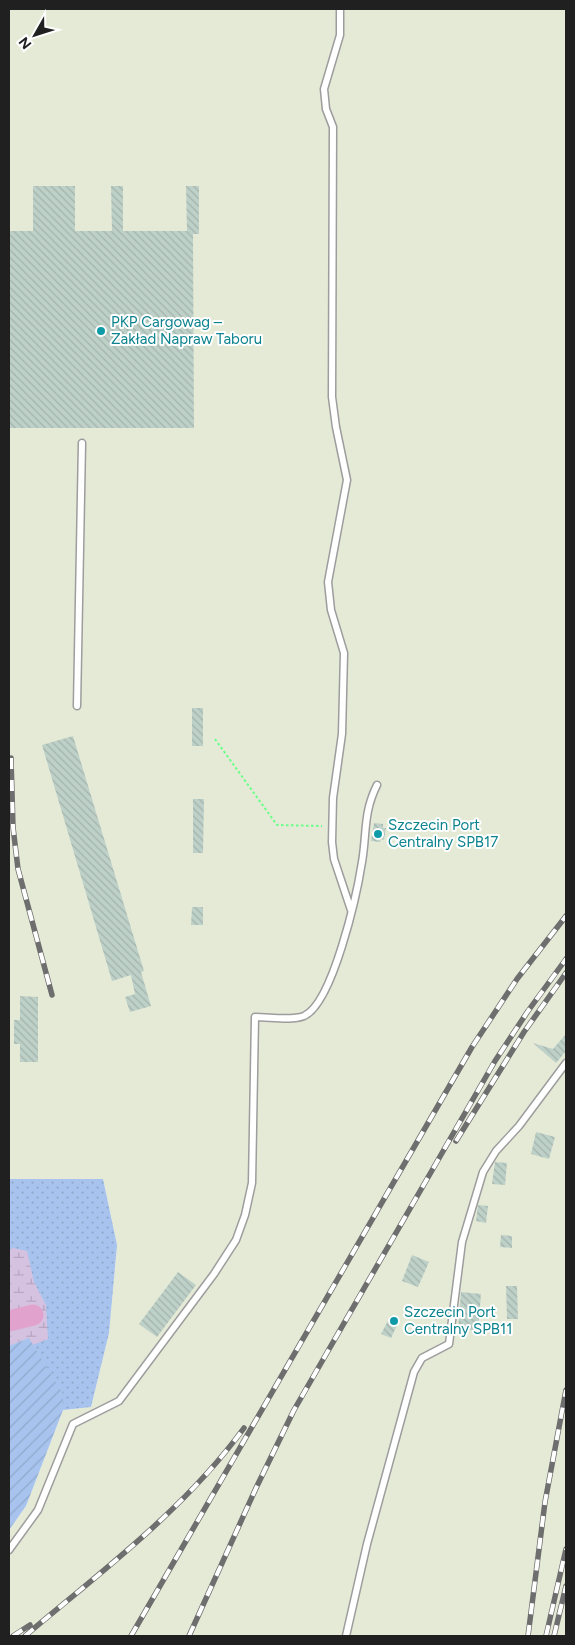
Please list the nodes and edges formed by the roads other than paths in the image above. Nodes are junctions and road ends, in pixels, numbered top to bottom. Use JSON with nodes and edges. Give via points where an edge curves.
{"nodes":[{"id":1,"x":340,"y":9,"type":"edge"},
{"id":2,"x":82,"y":443,"type":"dead end"},
{"id":3,"x":77,"y":706,"type":"dead end"},
{"id":4,"x":377,"y":785,"type":"dead end"},
{"id":5,"x":351,"y":910,"type":"junction"},
{"id":6,"x":566,"y":1063,"type":"edge"},
{"id":7,"x":9,"y":1550,"type":"edge"},
{"id":8,"x":346,"y":1636,"type":"edge"}],
"edges":[{"from":1,"to":5,"type":"lane","via":[[340,36],[324,89],[326,109],[333,127],[332,397],[348,480],[328,582],[331,610],[344,653],[342,734],[333,798],[334,859]]},
{"from":2,"to":3,"type":"lane"},
{"from":4,"to":5,"type":"lane","via":[[367,806],[363,861]]},
{"from":5,"to":7,"type":"lane","via":[[339,955],[316,1007],[299,1017],[255,1017],[252,1183],[236,1240],[119,1401],[73,1424],[38,1510]]},
{"from":6,"to":8,"type":"lane","via":[[483,1172],[462,1242],[449,1344],[426,1354],[414,1372],[367,1544]]}]}
